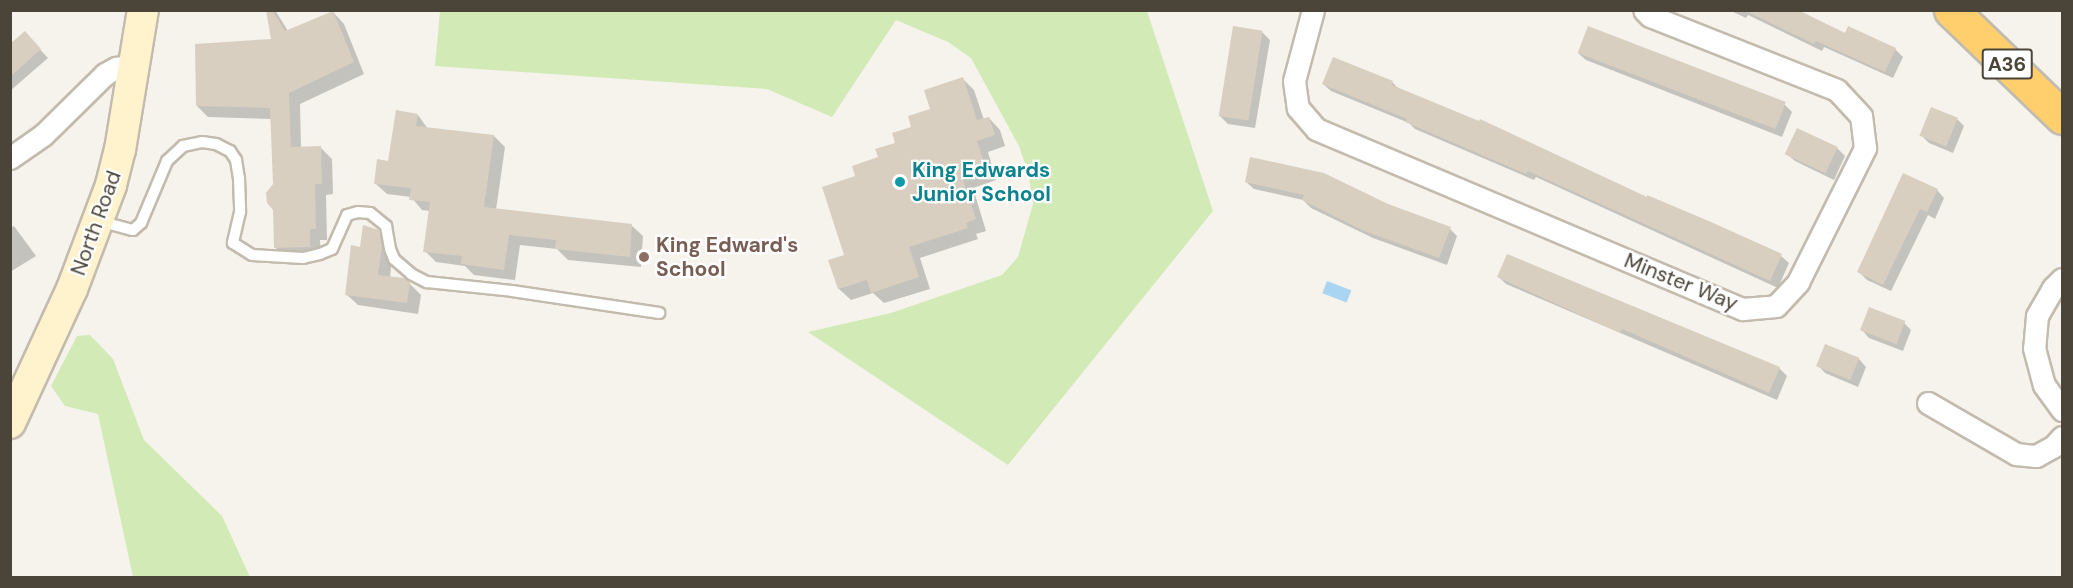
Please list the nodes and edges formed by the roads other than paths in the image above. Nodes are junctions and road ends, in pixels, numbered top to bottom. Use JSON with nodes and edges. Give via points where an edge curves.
{"nodes":[{"id":1,"x":143,"y":10,"type":"edge"},
{"id":2,"x":1313,"y":10,"type":"edge"},
{"id":3,"x":1644,"y":10,"type":"edge"},
{"id":4,"x":1951,"y":10,"type":"edge"},
{"id":5,"x":135,"y":66,"type":"junction"},
{"id":6,"x":2062,"y":117,"type":"edge"},
{"id":7,"x":10,"y":158,"type":"edge"},
{"id":8,"x":99,"y":220,"type":"junction"},
{"id":9,"x":2062,"y":279,"type":"edge"},
{"id":10,"x":659,"y":313,"type":"dead end"},
{"id":11,"x":1928,"y":403,"type":"dead end"},
{"id":12,"x":2062,"y":410,"type":"edge"},
{"id":13,"x":10,"y":423,"type":"edge"},
{"id":14,"x":2062,"y":438,"type":"edge"}],
"edges":[{"from":1,"to":5,"type":"street","name":"North Road"},
{"from":2,"to":3,"type":"street","name":"Minster Way","via":[[1294,81],[1298,108],[1316,129],[1743,309],[1776,306],[1798,282],[1865,148],[1861,116],[1837,90],[1650,16]]},
{"from":4,"to":6,"type":"highway","number":"A36"},
{"from":5,"to":7,"type":"street","via":[[116,68],[105,75],[43,135]]},
{"from":5,"to":8,"type":"street","name":"North Road","via":[[120,150]]},
{"from":8,"to":10,"type":"lane","via":[[133,230],[141,223],[167,161],[183,146],[216,144],[230,151],[236,160],[240,212],[233,243],[252,255],[303,258],[320,254],[332,249],[347,215],[370,213],[386,226],[394,259],[427,282]]},
{"from":8,"to":13,"type":"street","name":"North Road"},
{"from":9,"to":12,"type":"street","via":[[2037,316],[2034,348],[2044,385]]},
{"from":11,"to":14,"type":"street","via":[[2016,454],[2036,456]]}]}
